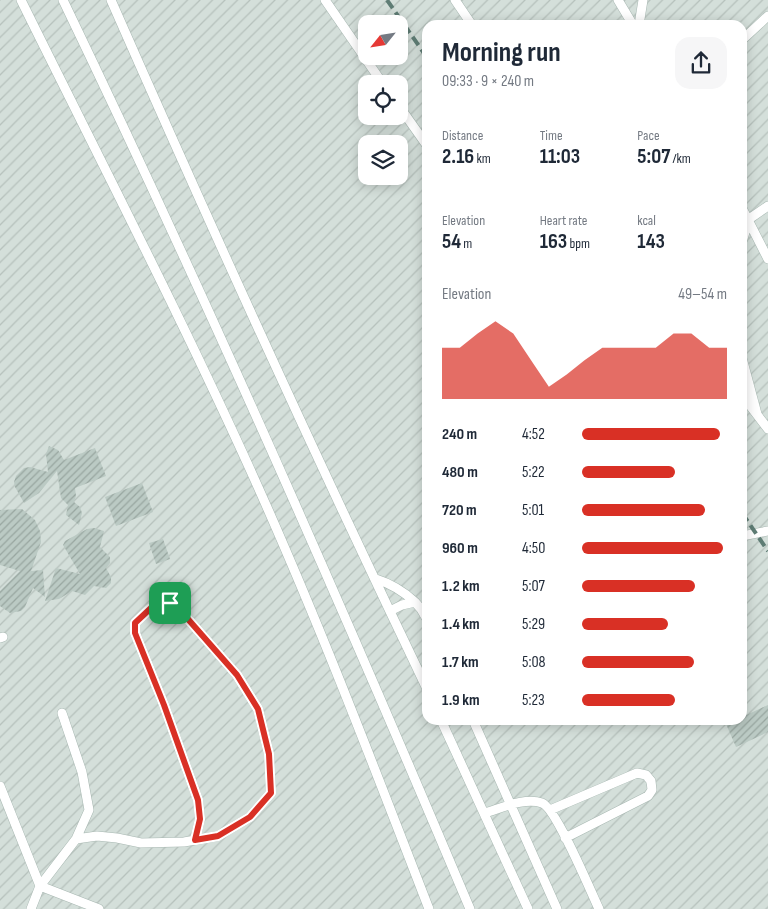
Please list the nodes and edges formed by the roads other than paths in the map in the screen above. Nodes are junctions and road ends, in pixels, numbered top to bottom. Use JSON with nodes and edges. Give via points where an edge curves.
{"nodes":[{"id":1,"x":21,"y":0,"type":"edge"},
{"id":2,"x":63,"y":0,"type":"edge"},
{"id":3,"x":111,"y":0,"type":"edge"},
{"id":4,"x":325,"y":0,"type":"edge"},
{"id":5,"x":455,"y":0,"type":"edge"},
{"id":6,"x":618,"y":0,"type":"edge"},
{"id":7,"x":643,"y":0,"type":"edge"},
{"id":8,"x":768,"y":16,"type":"edge"},
{"id":9,"x":469,"y":20,"type":"edge"},
{"id":10,"x":629,"y":20,"type":"edge"},
{"id":11,"x":640,"y":20,"type":"edge"},
{"id":12,"x":747,"y":35,"type":"edge"},
{"id":13,"x":377,"y":75,"type":"edge"},
{"id":14,"x":408,"y":119,"type":"edge"},
{"id":15,"x":422,"y":139,"type":"edge"},
{"id":16,"x":767,"y":207,"type":"edge"},
{"id":17,"x":747,"y":216,"type":"edge"},
{"id":18,"x":749,"y":219,"type":"junction"},
{"id":19,"x":747,"y":226,"type":"edge"},
{"id":20,"x":768,"y":259,"type":"edge"},
{"id":21,"x":747,"y":377,"type":"edge"},
{"id":22,"x":747,"y":402,"type":"edge"},
{"id":23,"x":757,"y":414,"type":"junction"},
{"id":24,"x":768,"y":428,"type":"edge"},
{"id":25,"x":768,"y":531,"type":"edge"},
{"id":26,"x":747,"y":535,"type":"edge"},
{"id":27,"x":376,"y":579,"type":"junction"},
{"id":28,"x":415,"y":602,"type":"junction"},
{"id":29,"x":422,"y":609,"type":"edge"},
{"id":30,"x":390,"y":611,"type":"junction"},
{"id":31,"x":422,"y":678,"type":"edge"},
{"id":32,"x":62,"y":713,"type":"dead end"},
{"id":33,"x":443,"y":725,"type":"edge"},
{"id":34,"x":475,"y":725,"type":"edge"},
{"id":35,"x":0,"y":786,"type":"edge"},
{"id":36,"x":510,"y":805,"type":"junction"},
{"id":37,"x":550,"y":810,"type":"junction"},
{"id":38,"x":486,"y":813,"type":"junction"},
{"id":39,"x":565,"y":838,"type":"junction"},
{"id":40,"x":76,"y":839,"type":"junction"},
{"id":41,"x":195,"y":840,"type":"junction"},
{"id":42,"x":40,"y":886,"type":"junction"},
{"id":43,"x":32,"y":909,"type":"edge"},
{"id":44,"x":99,"y":909,"type":"edge"},
{"id":45,"x":429,"y":909,"type":"edge"},
{"id":46,"x":470,"y":909,"type":"edge"},
{"id":47,"x":528,"y":909,"type":"edge"},
{"id":48,"x":557,"y":909,"type":"edge"},
{"id":49,"x":598,"y":909,"type":"edge"}],
"edges":[{"from":1,"to":45,"type":"lane","via":[[258,488]]},
{"from":2,"to":46,"type":"lane","via":[[284,476]]},
{"from":3,"to":27,"type":"lane","via":[[208,220]]},
{"from":4,"to":13,"type":"lane"},
{"from":5,"to":9,"type":"lane"},
{"from":6,"to":10,"type":"lane"},
{"from":7,"to":11,"type":"lane"},
{"from":8,"to":12,"type":"lane"},
{"from":14,"to":15,"type":"lane"},
{"from":16,"to":18,"type":"lane"},
{"from":17,"to":18,"type":"lane"},
{"from":18,"to":19,"type":"lane"},
{"from":18,"to":20,"type":"lane"},
{"from":21,"to":23,"type":"lane"},
{"from":22,"to":23,"type":"lane"},
{"from":23,"to":24,"type":"lane"},
{"from":25,"to":26,"type":"lane"},
{"from":27,"to":28,"type":"lane","via":[[402,590]]},
{"from":27,"to":30,"type":"lane"},
{"from":28,"to":29,"type":"lane"},
{"from":28,"to":30,"type":"lane","via":[[402,604]]},
{"from":30,"to":31,"type":"lane"},
{"from":32,"to":40,"type":"lane","via":[[82,772],[89,810]]},
{"from":33,"to":38,"type":"lane"},
{"from":34,"to":36,"type":"lane"},
{"from":35,"to":42,"type":"lane"},
{"from":36,"to":37,"type":"lane","via":[[544,803]]},
{"from":36,"to":38,"type":"lane"},
{"from":36,"to":48,"type":"lane"},
{"from":37,"to":39,"type":"lane"},
{"from":37,"to":39,"type":"lane","via":[[637,773],[646,775],[651,781],[652,790],[648,796]]},
{"from":38,"to":47,"type":"lane"},
{"from":39,"to":49,"type":"lane"},
{"from":40,"to":41,"type":"lane","via":[[97,836],[141,843]]},
{"from":40,"to":42,"type":"lane"},
{"from":41,"to":41,"type":"lane","via":[[218,836],[250,817],[271,793],[269,754],[258,709],[237,675],[170,603],[151,608],[135,623],[135,633],[198,800],[200,819]]},
{"from":42,"to":43,"type":"lane"},
{"from":42,"to":44,"type":"lane"}]}
